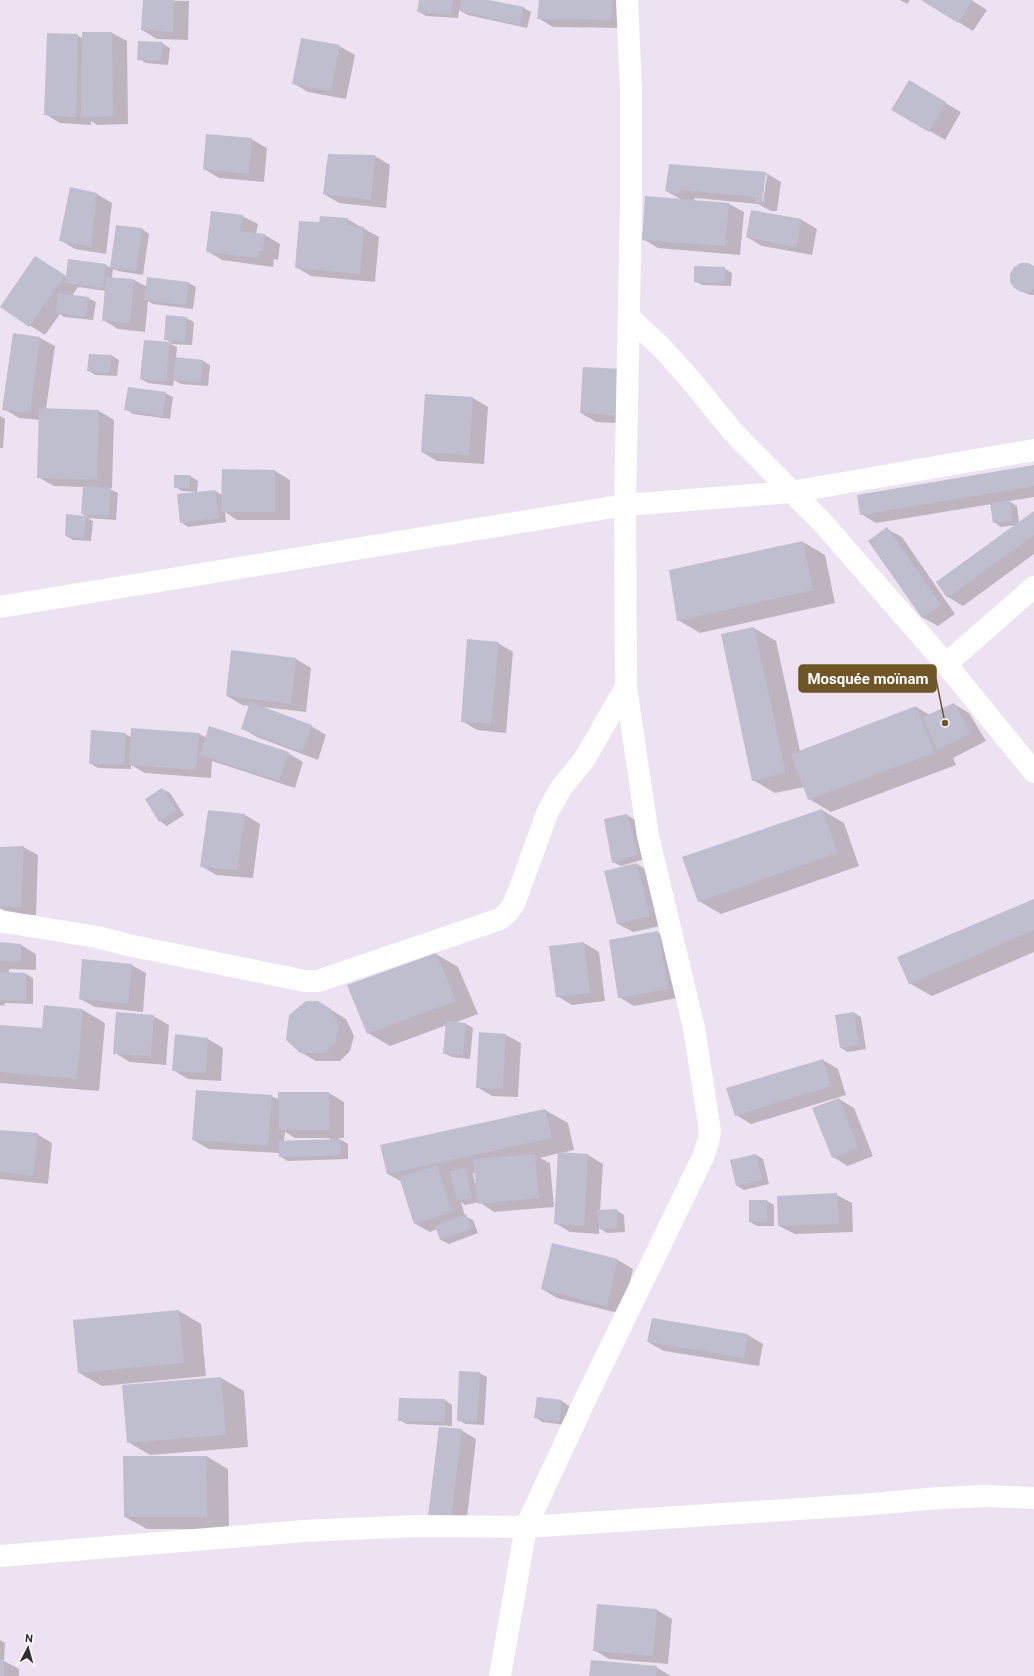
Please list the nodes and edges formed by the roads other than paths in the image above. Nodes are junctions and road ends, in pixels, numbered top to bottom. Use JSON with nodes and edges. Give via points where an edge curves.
{"nodes":[{"id":1,"x":627,"y":0,"type":"edge"},
{"id":2,"x":629,"y":318,"type":"junction"},
{"id":3,"x":1034,"y":450,"type":"edge"},
{"id":4,"x":791,"y":492,"type":"junction"},
{"id":5,"x":625,"y":505,"type":"junction"},
{"id":6,"x":1034,"y":587,"type":"edge"},
{"id":7,"x":0,"y":607,"type":"edge"},
{"id":8,"x":946,"y":664,"type":"junction"},
{"id":9,"x":626,"y":687,"type":"junction"},
{"id":10,"x":1034,"y":772,"type":"edge"},
{"id":11,"x":0,"y":921,"type":"edge"},
{"id":12,"x":1034,"y":1498,"type":"edge"},
{"id":13,"x":526,"y":1527,"type":"junction"},
{"id":14,"x":0,"y":1556,"type":"edge"},
{"id":15,"x":500,"y":1676,"type":"edge"}],
"edges":[{"from":1,"to":2,"type":"street","via":[[631,88]]},
{"from":2,"to":4,"type":"street","via":[[690,378],[733,432]]},
{"from":2,"to":5,"type":"street"},
{"from":3,"to":4,"type":"street"},
{"from":4,"to":5,"type":"street"},
{"from":4,"to":8,"type":"street","via":[[822,522]]},
{"from":5,"to":7,"type":"street"},
{"from":5,"to":9,"type":"street"},
{"from":6,"to":8,"type":"street"},
{"from":8,"to":10,"type":"street"},
{"from":9,"to":11,"type":"street","via":[[584,760],[561,788],[548,811],[514,904],[500,919],[318,981],[305,981],[97,937]]},
{"from":9,"to":13,"type":"street","via":[[648,836],[694,1028],[710,1131],[703,1157]]},
{"from":12,"to":13,"type":"street","via":[[939,1498]]},
{"from":13,"to":14,"type":"street","via":[[417,1526],[304,1531]]},
{"from":13,"to":15,"type":"street"}]}
